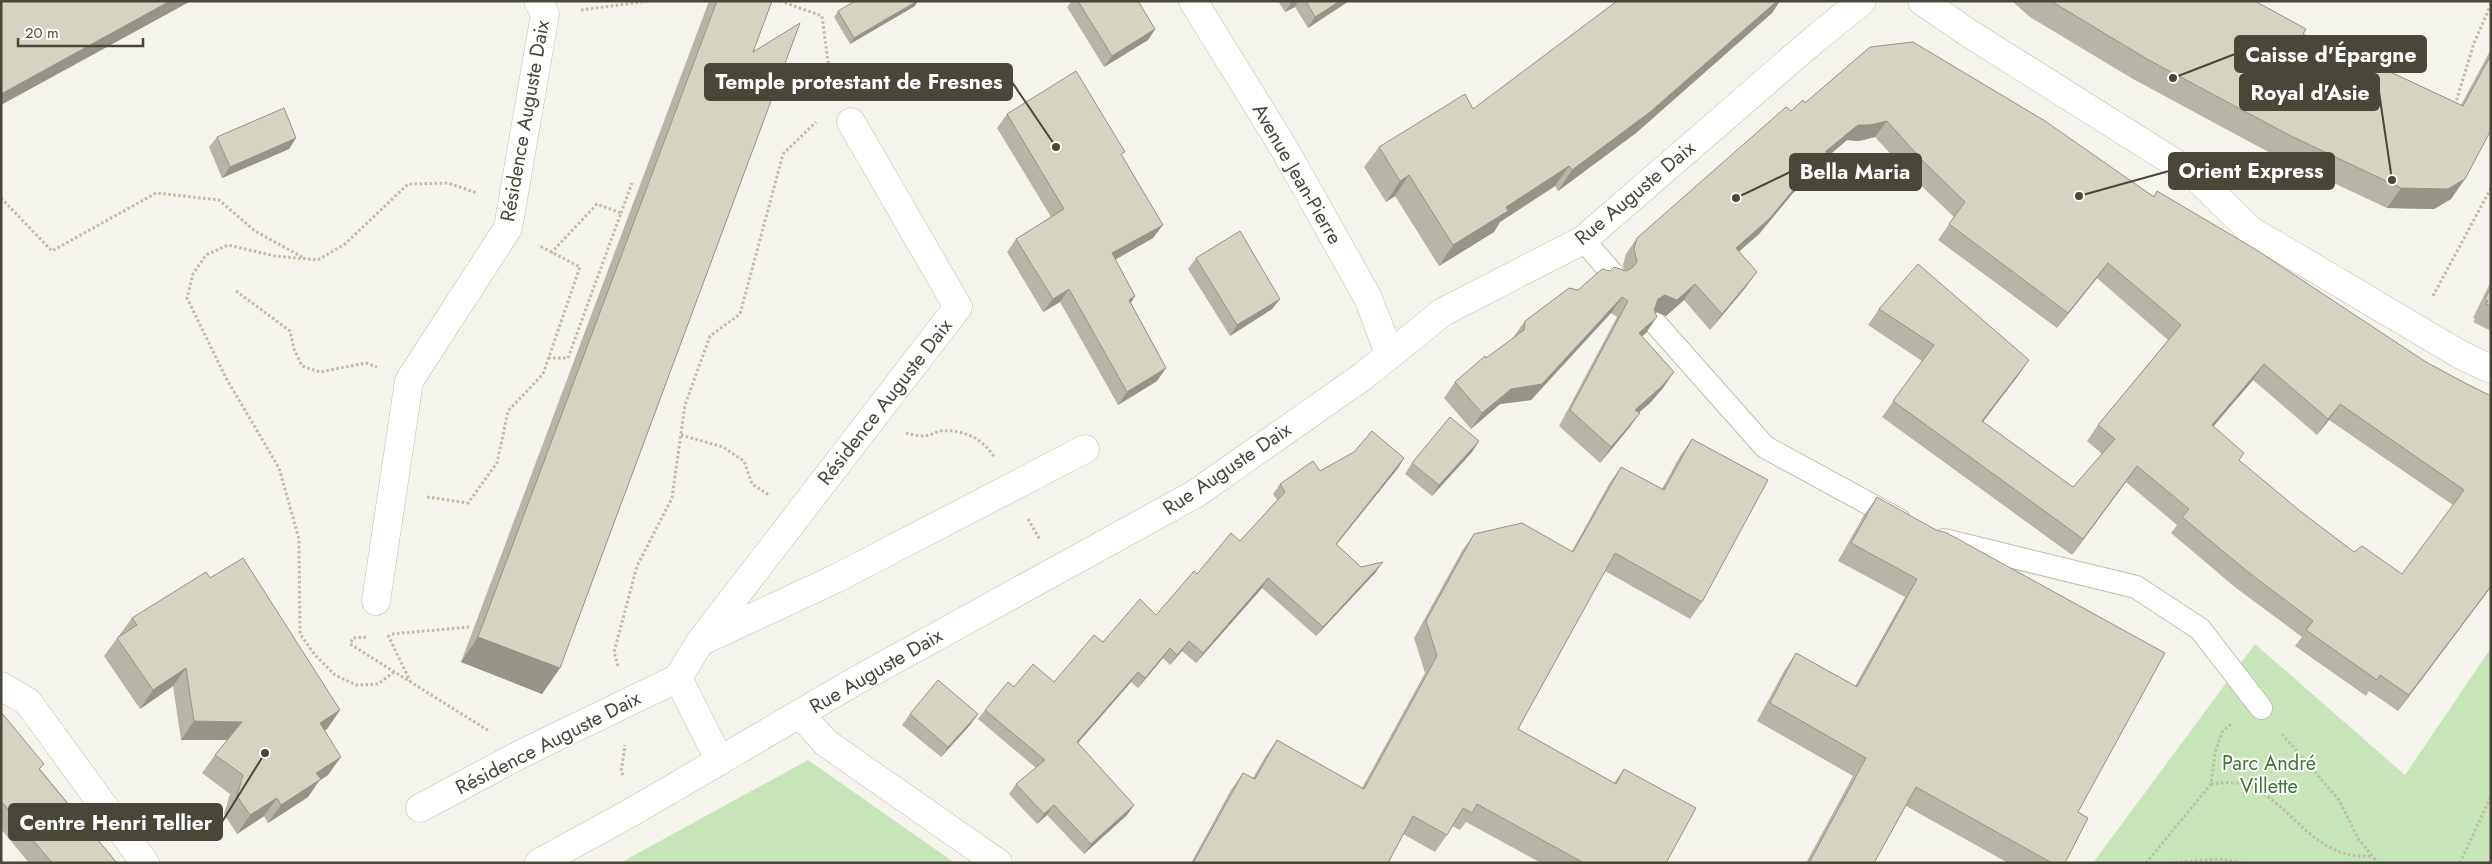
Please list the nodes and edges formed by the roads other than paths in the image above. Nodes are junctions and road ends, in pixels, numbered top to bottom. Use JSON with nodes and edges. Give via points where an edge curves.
{"nodes":[{"id":1,"x":1193,"y":1,"type":"edge"},
{"id":2,"x":1862,"y":1,"type":"edge"},
{"id":3,"x":1922,"y":1,"type":"edge"},
{"id":4,"x":542,"y":8,"type":"edge"},
{"id":5,"x":842,"y":113,"type":"road end"},
{"id":6,"x":1583,"y":240,"type":"junction"},
{"id":7,"x":1613,"y":274,"type":"edge"},
{"id":8,"x":1656,"y":324,"type":"edge"},
{"id":9,"x":1389,"y":353,"type":"junction"},
{"id":10,"x":2491,"y":369,"type":"edge"},
{"id":11,"x":1085,"y":448,"type":"dead end"},
{"id":12,"x":376,"y":601,"type":"dead end"},
{"id":13,"x":700,"y":642,"type":"junction"},
{"id":14,"x":678,"y":678,"type":"junction"},
{"id":15,"x":1,"y":686,"type":"edge"},
{"id":16,"x":2261,"y":708,"type":"road end"},
{"id":17,"x":800,"y":714,"type":"junction"},
{"id":18,"x":720,"y":761,"type":"junction"},
{"id":19,"x":420,"y":808,"type":"dead end"},
{"id":20,"x":145,"y":863,"type":"edge"},
{"id":21,"x":539,"y":863,"type":"edge"},
{"id":22,"x":998,"y":863,"type":"edge"}],
"edges":[{"from":1,"to":9,"type":"street","name":"Avenue Jean-Pierre","via":[[1285,150],[1368,298]]},
{"from":2,"to":6,"type":"street","name":"Rue Auguste Daix"},
{"from":3,"to":10,"type":"street","via":[[2194,175],[2250,230],[2461,355]]},
{"from":4,"to":12,"type":"street","name":"Résidence Auguste Daix","via":[[509,222],[409,381]]},
{"from":5,"to":13,"type":"street","name":"Résidence Auguste Daix","via":[[958,307]]},
{"from":6,"to":7,"type":"lane"},
{"from":6,"to":9,"type":"street","name":"Rue Auguste Daix","via":[[1443,312]]},
{"from":8,"to":16,"type":"lane","via":[[1765,447],[1930,536],[2136,587],[2200,629]]},
{"from":9,"to":17,"type":"street","name":"Rue Auguste Daix","via":[[1362,377],[1195,494]]},
{"from":11,"to":13,"type":"street","via":[[836,578]]},
{"from":13,"to":14,"type":"street","name":"Résidence Auguste Daix"},
{"from":14,"to":18,"type":"street"},
{"from":14,"to":19,"type":"street","name":"Résidence Auguste Daix","via":[[523,753]]},
{"from":15,"to":20,"type":"street","via":[[28,702]]},
{"from":17,"to":18,"type":"street","name":"Rue Auguste Daix"},
{"from":17,"to":22,"type":"street","via":[[826,743]]},
{"from":18,"to":21,"type":"street","name":"Rue Auguste Daix"}]}
